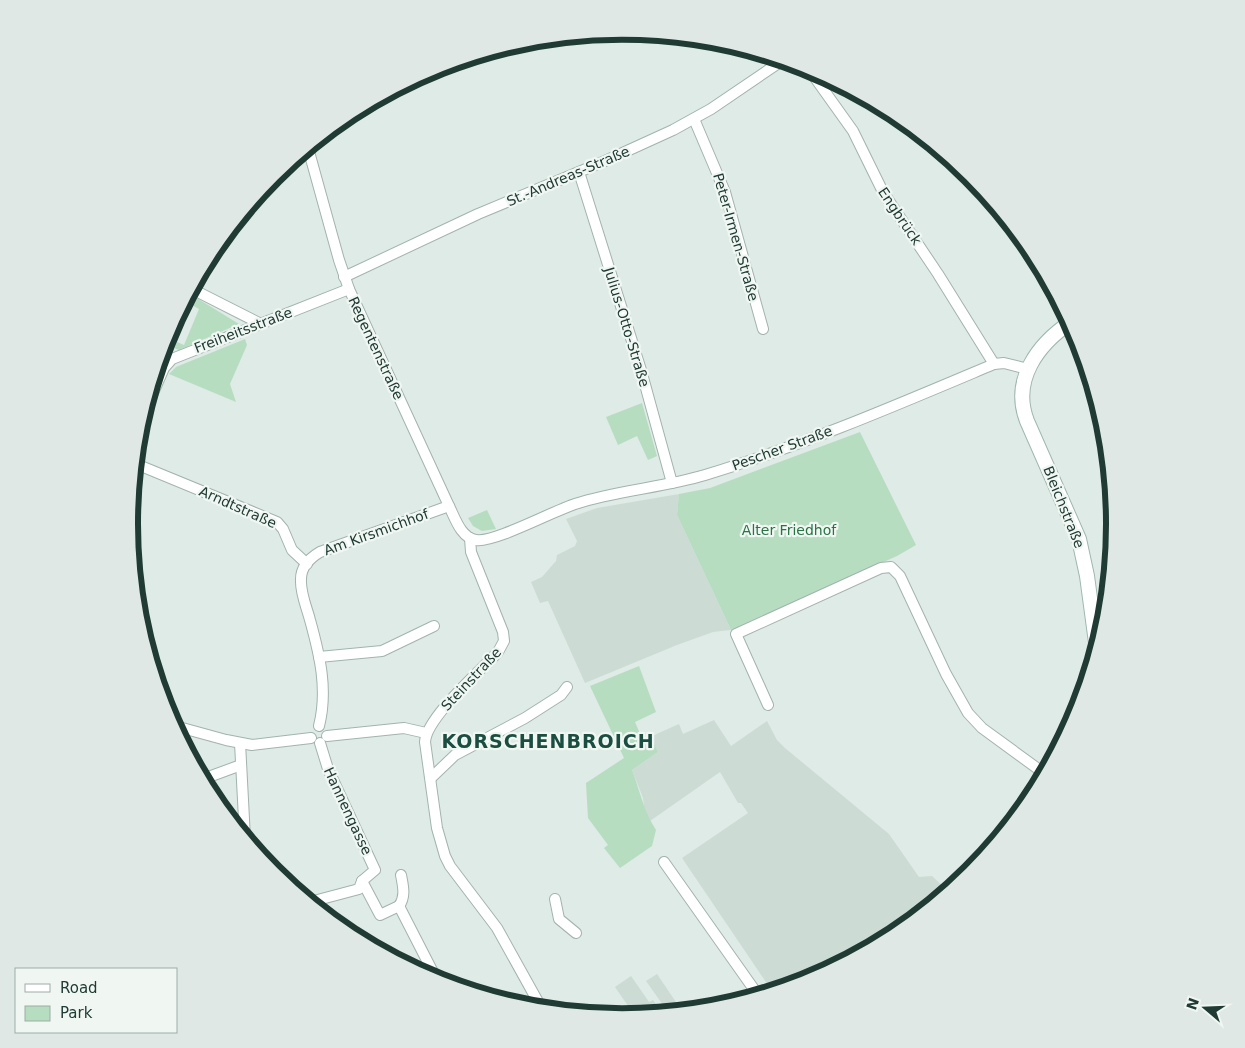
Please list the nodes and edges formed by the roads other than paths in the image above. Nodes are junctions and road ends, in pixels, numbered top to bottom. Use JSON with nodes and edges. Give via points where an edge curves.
{"nodes":[{"id":1,"x":775,"y":65,"type":"edge"},
{"id":2,"x":817,"y":81,"type":"edge"},
{"id":3,"x":694,"y":119,"type":"junction"},
{"id":4,"x":310,"y":155,"type":"edge"},
{"id":5,"x":579,"y":172,"type":"junction"},
{"id":6,"x":344,"y":278,"type":"junction"},
{"id":7,"x":349,"y":288,"type":"junction"},
{"id":8,"x":198,"y":291,"type":"edge"},
{"id":9,"x":261,"y":324,"type":"junction"},
{"id":10,"x":1065,"y":327,"type":"edge"},
{"id":11,"x":764,"y":329,"type":"dead end"},
{"id":12,"x":994,"y":364,"type":"junction"},
{"id":13,"x":1028,"y":369,"type":"junction"},
{"id":14,"x":163,"y":372,"type":"edge"},
{"id":15,"x":142,"y":467,"type":"edge"},
{"id":16,"x":672,"y":482,"type":"junction"},
{"id":17,"x":449,"y":506,"type":"junction"},
{"id":18,"x":470,"y":538,"type":"junction"},
{"id":19,"x":307,"y":564,"type":"junction"},
{"id":20,"x":434,"y":626,"type":"dead end"},
{"id":21,"x":1094,"y":630,"type":"edge"},
{"id":22,"x":319,"y":656,"type":"junction"},
{"id":23,"x":567,"y":687,"type":"dead end"},
{"id":24,"x":768,"y":705,"type":"dead end"},
{"id":25,"x":184,"y":728,"type":"edge"},
{"id":26,"x":426,"y":733,"type":"junction"},
{"id":27,"x":319,"y":739,"type":"junction"},
{"id":28,"x":240,"y":743,"type":"junction"},
{"id":29,"x":241,"y":765,"type":"junction"},
{"id":30,"x":1039,"y":770,"type":"edge"},
{"id":31,"x":210,"y":777,"type":"edge"},
{"id":32,"x":430,"y":778,"type":"junction"},
{"id":33,"x":245,"y":826,"type":"edge"},
{"id":34,"x":664,"y":862,"type":"dead end"},
{"id":35,"x":401,"y":875,"type":"dead end"},
{"id":36,"x":362,"y":881,"type":"junction"},
{"id":37,"x":555,"y":899,"type":"dead end"},
{"id":38,"x":318,"y":900,"type":"edge"},
{"id":39,"x":399,"y":906,"type":"junction"},
{"id":40,"x":576,"y":933,"type":"dead end"},
{"id":41,"x":431,"y":968,"type":"edge"},
{"id":42,"x":754,"y":990,"type":"edge"},
{"id":43,"x":537,"y":1000,"type":"edge"}],
"edges":[{"from":1,"to":3,"type":"street","name":"St.-Andreas-Straße"},
{"from":2,"to":12,"type":"street","name":"Engbrück","via":[[853,131],[882,192]]},
{"from":3,"to":5,"type":"street","name":"St.-Andreas-Straße"},
{"from":3,"to":11,"type":"street","name":"Peter-Irmen-Straße","via":[[727,198]]},
{"from":4,"to":6,"type":"street","name":"Regentenstraße"},
{"from":5,"to":6,"type":"street","name":"St.-Andreas-Straße","via":[[478,214]]},
{"from":5,"to":16,"type":"street","name":"Julius-Otto-Straße"},
{"from":6,"to":7,"type":"street","name":"Regentenstraße"},
{"from":7,"to":9,"type":"street","name":"Freiheitsstraße"},
{"from":7,"to":17,"type":"street","name":"Regentenstraße"},
{"from":8,"to":9,"type":"street"},
{"from":9,"to":14,"type":"street","name":"Freiheitsstraße","via":[[178,356],[167,363]]},
{"from":10,"to":13,"type":"main road","via":[[1042,345]]},
{"from":12,"to":13,"type":"street","name":"Pescher Straße"},
{"from":12,"to":16,"type":"street","name":"Pescher Straße","via":[[830,431],[707,474]]},
{"from":13,"to":21,"type":"main road","name":"Bleichstraße","via":[[1023,395],[1024,412],[1079,539]]},
{"from":15,"to":19,"type":"street","name":"Arndtstraße","via":[[277,522],[292,550]]},
{"from":16,"to":18,"type":"street","name":"Pescher Straße","via":[[579,502],[485,540]]},
{"from":17,"to":18,"type":"street","name":"Regentenstraße","via":[[460,529]]},
{"from":17,"to":19,"type":"street","name":"Am Kirsmichhof","via":[[320,552]]},
{"from":18,"to":26,"type":"street","name":"Steinstraße","via":[[471,552],[504,641],[498,652],[437,716]]},
{"from":19,"to":22,"type":"street","via":[[302,572],[301,585]]},
{"from":20,"to":22,"type":"street","via":[[382,651]]},
{"from":22,"to":27,"type":"street","via":[[325,694],[319,726],[324,728]]},
{"from":23,"to":32,"type":"street","via":[[524,718],[455,755]]},
{"from":24,"to":30,"type":"street","via":[[736,634],[881,568],[893,568],[900,576],[968,713],[982,728]]},
{"from":25,"to":28,"type":"street"},
{"from":26,"to":27,"type":"street","via":[[404,728]]},
{"from":26,"to":32,"type":"street"},
{"from":27,"to":28,"type":"street"},
{"from":27,"to":36,"type":"street","name":"Hannengasse","via":[[328,769],[375,870]]},
{"from":28,"to":29,"type":"street"},
{"from":29,"to":31,"type":"street"},
{"from":29,"to":33,"type":"street"},
{"from":32,"to":43,"type":"street","via":[[439,837],[448,862],[497,928]]},
{"from":34,"to":42,"type":"street"},
{"from":35,"to":39,"type":"street","via":[[404,890]]},
{"from":36,"to":38,"type":"street","via":[[359,889]]},
{"from":36,"to":39,"type":"street","via":[[380,915]]},
{"from":37,"to":40,"type":"street","via":[[559,919]]},
{"from":39,"to":41,"type":"street"}]}
